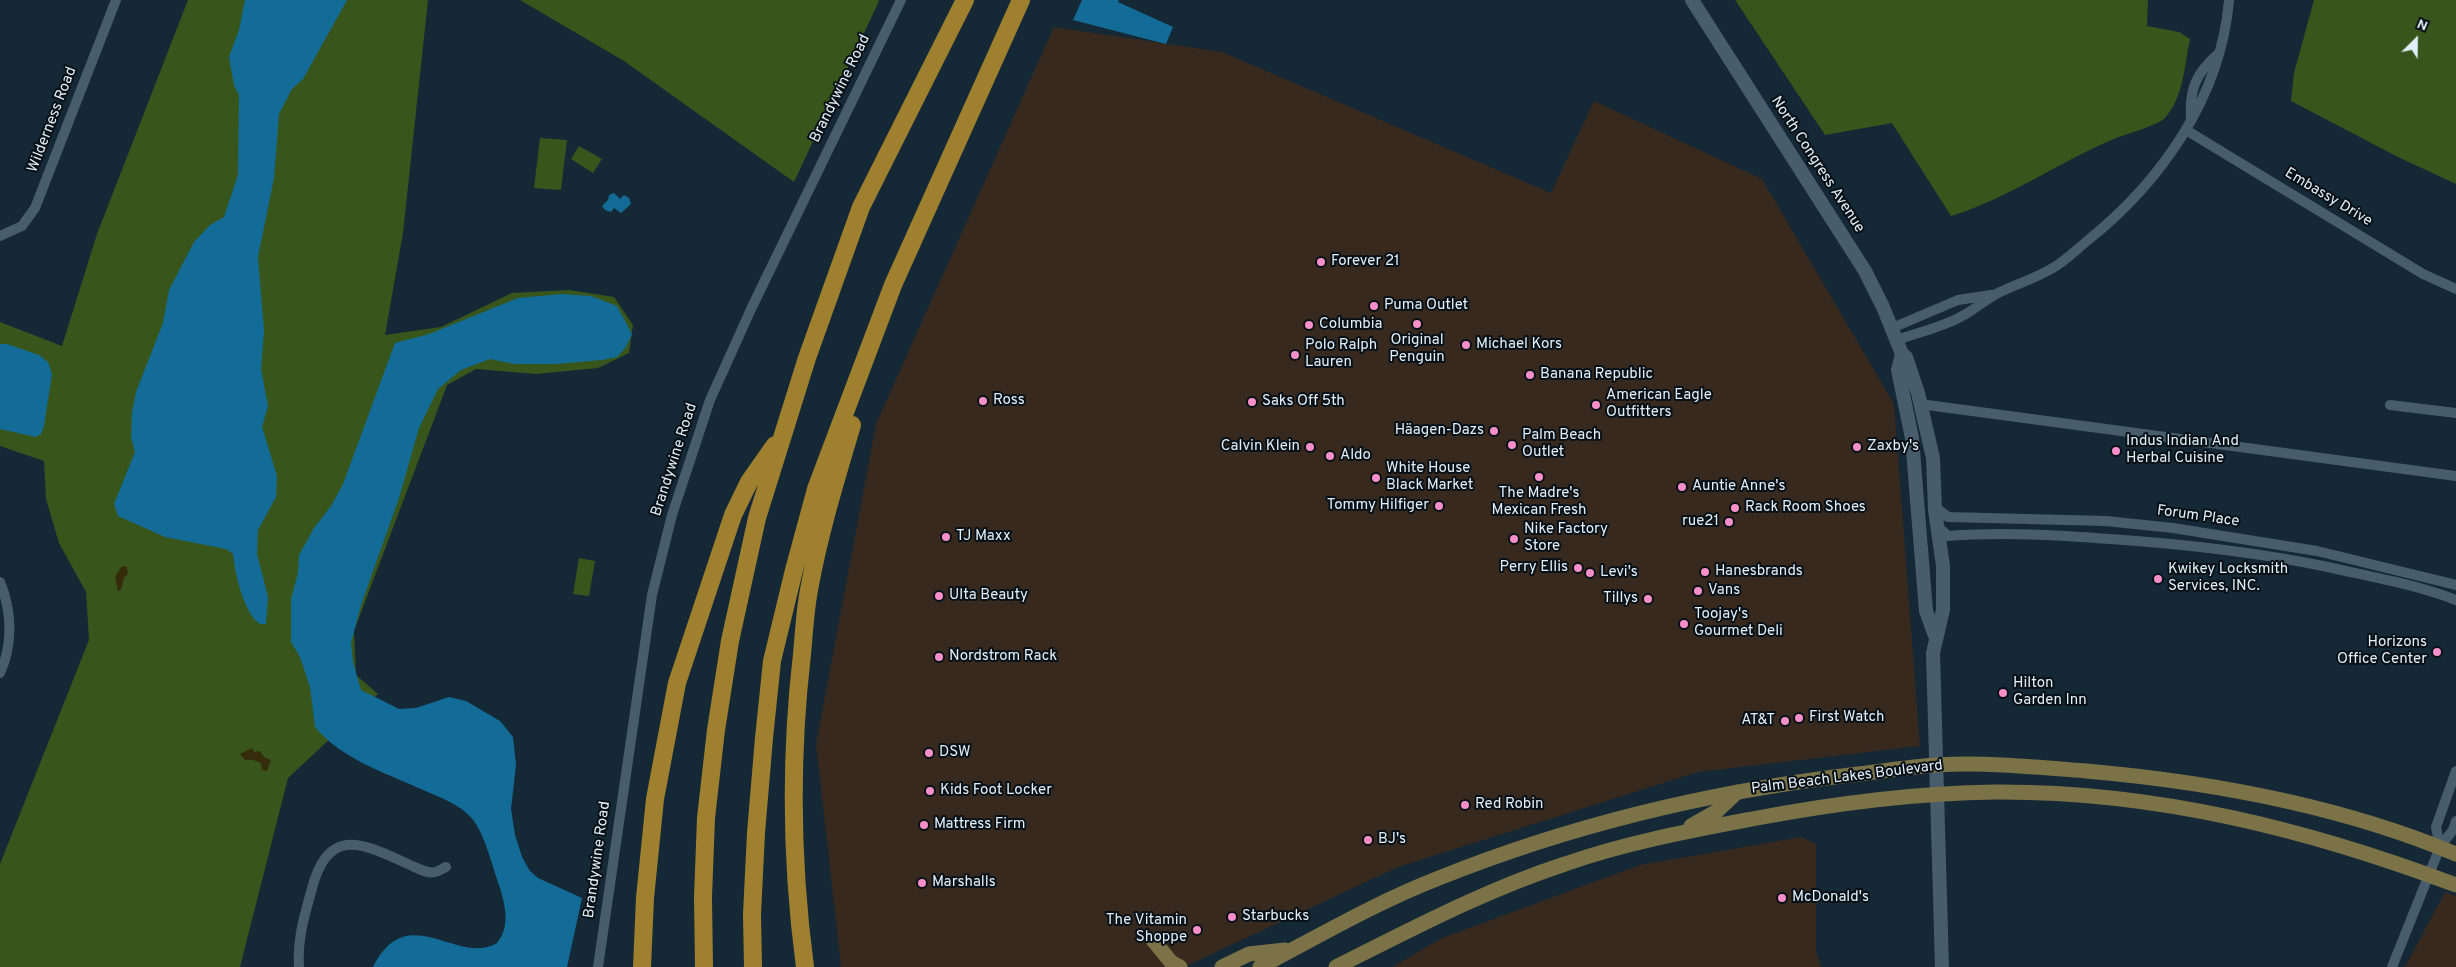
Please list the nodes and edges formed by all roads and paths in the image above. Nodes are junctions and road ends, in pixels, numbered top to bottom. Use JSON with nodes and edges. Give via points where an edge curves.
{"nodes":[{"id":1,"x":116,"y":0,"type":"edge"},
{"id":2,"x":900,"y":0,"type":"edge"},
{"id":3,"x":965,"y":0,"type":"edge"},
{"id":4,"x":1021,"y":0,"type":"edge"},
{"id":5,"x":1692,"y":0,"type":"edge"},
{"id":6,"x":2229,"y":0,"type":"edge"},
{"id":7,"x":2219,"y":53,"type":"junction"},
{"id":8,"x":2191,"y":119,"type":"junction"},
{"id":9,"x":2186,"y":130,"type":"junction"},
{"id":10,"x":0,"y":236,"type":"edge"},
{"id":11,"x":893,"y":285,"type":"junction"},
{"id":12,"x":2456,"y":288,"type":"edge"},
{"id":13,"x":1994,"y":295,"type":"junction"},
{"id":14,"x":1895,"y":334,"type":"junction"},
{"id":15,"x":1902,"y":354,"type":"junction"},
{"id":16,"x":1920,"y":404,"type":"junction"},
{"id":17,"x":2390,"y":405,"type":"dead end"},
{"id":18,"x":2456,"y":413,"type":"edge"},
{"id":19,"x":785,"y":430,"type":"junction"},
{"id":20,"x":2456,"y":476,"type":"edge"},
{"id":21,"x":1917,"y":503,"type":"junction"},
{"id":22,"x":1935,"y":506,"type":"junction"},
{"id":23,"x":1937,"y":526,"type":"junction"},
{"id":24,"x":0,"y":582,"type":"edge"},
{"id":25,"x":2456,"y":585,"type":"edge"},
{"id":26,"x":2456,"y":600,"type":"edge"},
{"id":27,"x":1935,"y":636,"type":"junction"},
{"id":28,"x":0,"y":674,"type":"edge"},
{"id":29,"x":1936,"y":765,"type":"junction"},
{"id":30,"x":2456,"y":771,"type":"edge"},
{"id":31,"x":1737,"y":792,"type":"junction"},
{"id":32,"x":1937,"y":796,"type":"junction"},
{"id":33,"x":2456,"y":821,"type":"edge"},
{"id":34,"x":1674,"y":834,"type":"junction"},
{"id":35,"x":2440,"y":847,"type":"junction"},
{"id":36,"x":2456,"y":854,"type":"edge"},
{"id":37,"x":446,"y":867,"type":"dead end"},
{"id":38,"x":2430,"y":876,"type":"junction"},
{"id":39,"x":2456,"y":885,"type":"edge"},
{"id":40,"x":1153,"y":940,"type":"dead end"},
{"id":41,"x":1294,"y":949,"type":"junction"},
{"id":42,"x":299,"y":967,"type":"edge"},
{"id":43,"x":598,"y":967,"type":"edge"},
{"id":44,"x":642,"y":967,"type":"edge"},
{"id":45,"x":704,"y":967,"type":"edge"},
{"id":46,"x":753,"y":967,"type":"edge"},
{"id":47,"x":805,"y":967,"type":"edge"},
{"id":48,"x":1180,"y":967,"type":"edge"},
{"id":49,"x":1222,"y":967,"type":"edge"},
{"id":50,"x":1260,"y":967,"type":"edge"},
{"id":51,"x":1336,"y":967,"type":"edge"},
{"id":52,"x":1942,"y":967,"type":"edge"},
{"id":53,"x":2392,"y":967,"type":"edge"}],
"edges":[{"from":1,"to":10,"type":"street","name":"Wilderness Road","via":[[35,208],[22,226]]},
{"from":2,"to":43,"type":"street","name":"Brandywine Road","via":[[710,400],[672,516],[652,595]]},
{"from":3,"to":19,"type":"highway","via":[[861,207]]},
{"from":4,"to":11,"type":"highway"},
{"from":5,"to":14,"type":"street","name":"North Congress Avenue","via":[[1865,271]]},
{"from":6,"to":7,"type":"street"},
{"from":7,"to":8,"type":"street","via":[[2219,71],[2203,110]]},
{"from":7,"to":8,"type":"street","via":[[2202,68],[2190,97]]},
{"from":8,"to":9,"type":"street"},
{"from":9,"to":12,"type":"street","name":"Embassy Drive","via":[[2423,274]]},
{"from":9,"to":13,"type":"street","via":[[2156,174],[2110,222],[2052,269]]},
{"from":11,"to":46,"type":"highway","via":[[816,489],[772,661],[756,833]]},
{"from":11,"to":47,"type":"highway","via":[[833,488],[809,590],[795,713],[793,814],[796,903]]},
{"from":13,"to":14,"type":"street","via":[[1964,316]]},
{"from":13,"to":14,"type":"street","via":[[1958,300]]},
{"from":14,"to":15,"type":"street","name":"North Congress Avenue"},
{"from":15,"to":16,"type":"street","name":"North Congress Avenue","via":[[1906,357]]},
{"from":15,"to":21,"type":"street","name":"North Congress Avenue","via":[[1898,370],[1912,438]]},
{"from":16,"to":20,"type":"street"},
{"from":16,"to":22,"type":"street","name":"North Congress Avenue","via":[[1933,458]]},
{"from":17,"to":18,"type":"street"},
{"from":19,"to":44,"type":"highway","via":[[748,482],[733,515],[677,683],[655,799]]},
{"from":19,"to":45,"type":"highway","via":[[756,518],[730,641],[716,730],[706,818],[702,897]]},
{"from":21,"to":23,"type":"street","via":[[1925,517]]},
{"from":21,"to":27,"type":"street","name":"North Congress Avenue","via":[[1926,612]]},
{"from":22,"to":23,"type":"street","name":"North Congress Avenue"},
{"from":22,"to":25,"type":"street","name":"Forum Place","via":[[1948,517],[2106,521],[2218,534],[2317,551]]},
{"from":23,"to":26,"type":"street","name":"Forum Place","via":[[1948,536],[2001,533],[2069,535],[2224,549],[2308,562],[2412,584]]},
{"from":23,"to":27,"type":"street","name":"North Congress Avenue","via":[[1943,610]]},
{"from":24,"to":28,"type":"street","via":[[10,622]]},
{"from":27,"to":29,"type":"street","name":"North Congress Avenue"},
{"from":29,"to":31,"type":"main road","name":"Palm Beach Lakes Boulevard","via":[[1796,781]]},
{"from":29,"to":32,"type":"street","name":"North Congress Avenue"},
{"from":29,"to":35,"type":"main road","name":"Palm Beach Lakes Boulevard","via":[[2048,768],[2212,786],[2316,807]]},
{"from":30,"to":35,"type":"street","via":[[2436,827]]},
{"from":31,"to":34,"type":"main road","via":[[1703,821]]},
{"from":31,"to":41,"type":"main road","name":"Palm Beach Lakes Boulevard","via":[[1622,817],[1508,853],[1428,883]]},
{"from":32,"to":34,"type":"main road","name":"Palm Beach Lakes Boulevard","via":[[1800,810]]},
{"from":32,"to":38,"type":"main road","name":"Palm Beach Lakes Boulevard","via":[[2037,793],[2153,803],[2203,811],[2285,828]]},
{"from":32,"to":52,"type":"street","name":"North Congress Avenue"},
{"from":33,"to":35,"type":"street"},
{"from":34,"to":51,"type":"main road","name":"Palm Beach Lakes Boulevard","via":[[1563,864],[1472,901]]},
{"from":35,"to":36,"type":"main road","name":"Palm Beach Lakes Boulevard"},
{"from":35,"to":38,"type":"street"},
{"from":37,"to":42,"type":"street","via":[[434,873],[418,869],[359,844],[345,845],[332,851],[321,862],[315,875],[299,939]]},
{"from":38,"to":39,"type":"main road","name":"Palm Beach Lakes Boulevard"},
{"from":38,"to":53,"type":"street"},
{"from":40,"to":48,"type":"main road","via":[[1167,958]]},
{"from":41,"to":49,"type":"main road","via":[[1249,954]]},
{"from":41,"to":50,"type":"main road","name":"Palm Beach Lakes Boulevard"}]}
